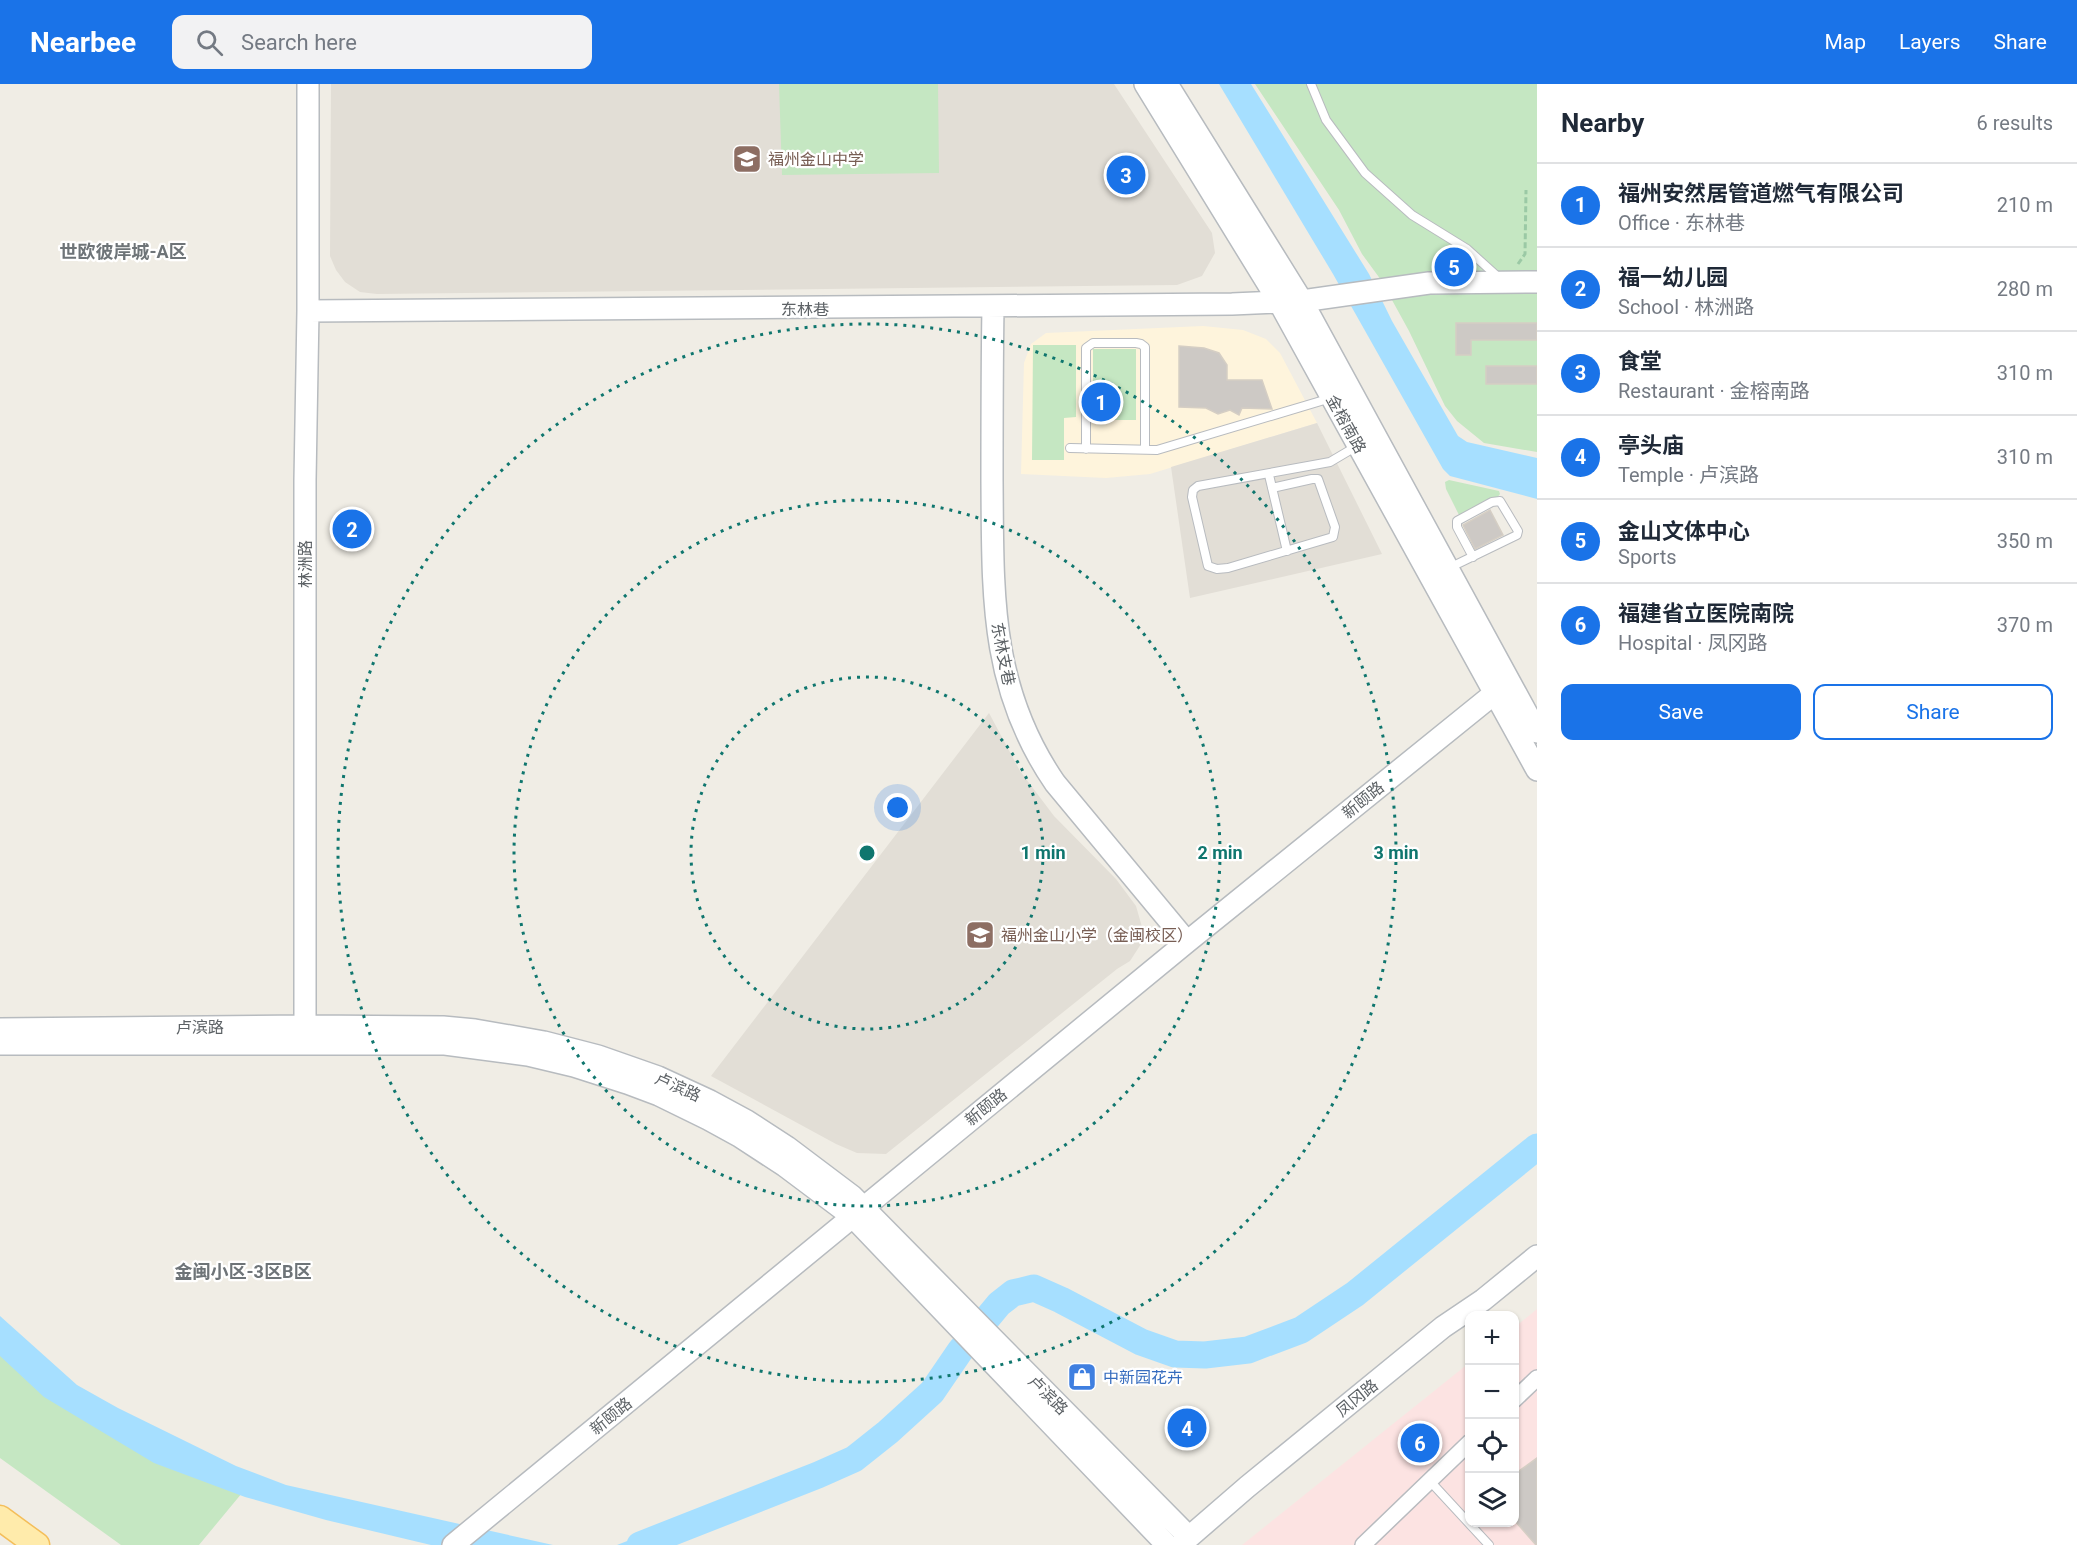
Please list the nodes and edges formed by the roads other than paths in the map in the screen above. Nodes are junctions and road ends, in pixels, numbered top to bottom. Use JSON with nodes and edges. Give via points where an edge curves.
{"nodes":[{"id":1,"x":308,"y":84,"type":"edge"},
{"id":2,"x":1145,"y":84,"type":"edge"},
{"id":3,"x":1167,"y":84,"type":"edge"},
{"id":4,"x":1311,"y":84,"type":"edge"},
{"id":5,"x":1537,"y":272,"type":"edge"},
{"id":6,"x":1537,"y":282,"type":"edge"},
{"id":7,"x":1510,"y":283,"type":"junction"},
{"id":8,"x":1279,"y":302,"type":"junction"},
{"id":9,"x":1302,"y":302,"type":"junction"},
{"id":10,"x":993,"y":307,"type":"junction"},
{"id":11,"x":308,"y":312,"type":"junction"},
{"id":12,"x":1332,"y":398,"type":"junction"},
{"id":13,"x":1358,"y":446,"type":"junction"},
{"id":14,"x":1070,"y":448,"type":"dead end"},
{"id":15,"x":1086,"y":448,"type":"junction"},
{"id":16,"x":1145,"y":450,"type":"junction"},
{"id":17,"x":1269,"y":475,"type":"junction"},
{"id":18,"x":1272,"y":488,"type":"junction"},
{"id":19,"x":1287,"y":551,"type":"junction"},
{"id":20,"x":1473,"y":557,"type":"junction"},
{"id":21,"x":1448,"y":569,"type":"junction"},
{"id":22,"x":1495,"y":693,"type":"junction"},
{"id":23,"x":1537,"y":732,"type":"edge"},
{"id":24,"x":1537,"y":770,"type":"edge"},
{"id":25,"x":1187,"y":942,"type":"junction"},
{"id":26,"x":0,"y":1029,"type":"edge"},
{"id":27,"x":306,"y":1035,"type":"junction"},
{"id":28,"x":0,"y":1044,"type":"edge"},
{"id":29,"x":859,"y":1212,"type":"junction"},
{"id":30,"x":1537,"y":1256,"type":"edge"},
{"id":31,"x":997,"y":1356,"type":"junction"},
{"id":32,"x":1537,"y":1378,"type":"edge"},
{"id":33,"x":1519,"y":1396,"type":"edge"},
{"id":34,"x":1465,"y":1447,"type":"edge"},
{"id":35,"x":1430,"y":1480,"type":"junction"},
{"id":36,"x":0,"y":1518,"type":"edge"},
{"id":37,"x":1185,"y":1541,"type":"edge"},
{"id":38,"x":37,"y":1545,"type":"edge"},
{"id":39,"x":453,"y":1545,"type":"edge"},
{"id":40,"x":1167,"y":1545,"type":"edge"},
{"id":41,"x":1363,"y":1545,"type":"edge"},
{"id":42,"x":1489,"y":1545,"type":"edge"}],
"edges":[{"from":1,"to":11,"type":"street","name":"林洲路"},
{"from":2,"to":8,"type":"street","name":"金榕南路"},
{"from":3,"to":9,"type":"street","name":"金榕南路"},
{"from":4,"to":7,"type":"lane","via":[[1326,120],[1365,173],[1412,216],[1467,249]]},
{"from":5,"to":7,"type":"street"},
{"from":6,"to":7,"type":"street","name":"东林巷"},
{"from":7,"to":9,"type":"street","name":"东林巷","via":[[1429,283]]},
{"from":8,"to":9,"type":"street","name":"东林巷"},
{"from":8,"to":10,"type":"street","name":"东林巷"},
{"from":8,"to":12,"type":"street","name":"金榕南路"},
{"from":9,"to":21,"type":"street","name":"金榕南路"},
{"from":10,"to":11,"type":"street","name":"东林巷"},
{"from":10,"to":25,"type":"street","name":"东林支巷","via":[[994,595],[1007,683],[1021,722],[1055,783]]},
{"from":11,"to":27,"type":"street","name":"林洲路"},
{"from":12,"to":13,"type":"street","name":"金榕南路"},
{"from":12,"to":16,"type":"lane","via":[[1157,450]]},
{"from":13,"to":17,"type":"lane","via":[[1329,462]]},
{"from":13,"to":22,"type":"street","name":"金榕南路"},
{"from":14,"to":15,"type":"lane"},
{"from":15,"to":16,"type":"lane"},
{"from":15,"to":16,"type":"lane","via":[[1086,348],[1093,344],[1136,343],[1145,347]]},
{"from":17,"to":18,"type":"lane"},
{"from":17,"to":19,"type":"lane","via":[[1193,490],[1208,566],[1228,568]]},
{"from":18,"to":19,"type":"lane"},
{"from":18,"to":19,"type":"lane","via":[[1318,479],[1335,527],[1333,537]]},
{"from":20,"to":20,"type":"lane","via":[[1517,535],[1500,501],[1458,520],[1457,527]]},
{"from":20,"to":21,"type":"lane"},
{"from":21,"to":23,"type":"street","name":"金榕南路"},
{"from":22,"to":24,"type":"street","name":"金榕南路"},
{"from":22,"to":25,"type":"street","name":"新颐路"},
{"from":25,"to":29,"type":"street","name":"新颐路"},
{"from":26,"to":27,"type":"street","name":"卢滨路"},
{"from":27,"to":28,"type":"street"},
{"from":27,"to":29,"type":"street","name":"卢滨路","via":[[442,1027],[475,1030],[544,1042],[626,1065],[747,1121],[810,1163]]},
{"from":29,"to":31,"type":"street","name":"卢滨路"},
{"from":29,"to":39,"type":"street","name":"新颐路"},
{"from":30,"to":37,"type":"street","name":"凤冈路","via":[[1443,1327]]},
{"from":31,"to":37,"type":"street","name":"卢滨路"},
{"from":31,"to":40,"type":"street"},
{"from":32,"to":33,"type":"street"},
{"from":34,"to":35,"type":"street"},
{"from":35,"to":41,"type":"street"},
{"from":35,"to":42,"type":"lane"},
{"from":36,"to":38,"type":"main road"}]}
